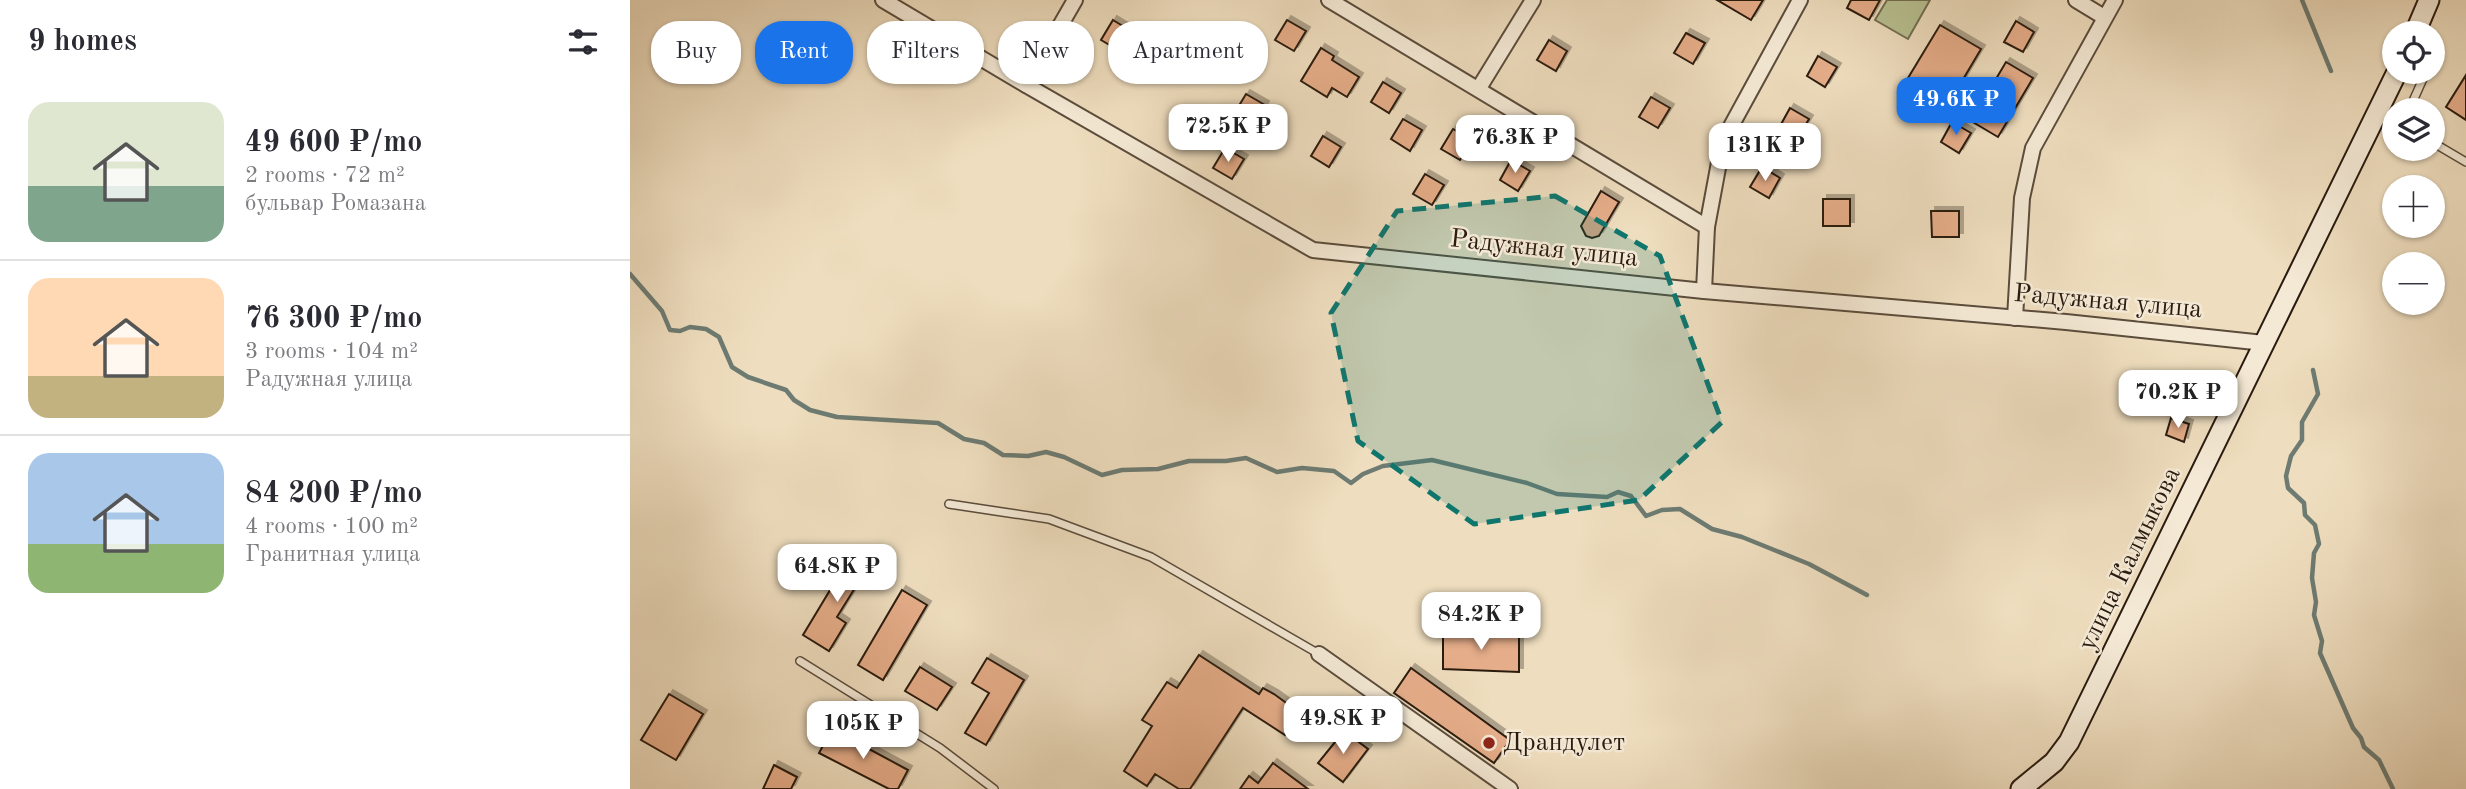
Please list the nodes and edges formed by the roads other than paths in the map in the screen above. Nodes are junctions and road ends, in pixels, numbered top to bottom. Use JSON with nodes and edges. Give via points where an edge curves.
{"nodes":[{"id":1,"x":883,"y":0,"type":"edge"},
{"id":2,"x":1075,"y":0,"type":"edge"},
{"id":3,"x":1329,"y":0,"type":"edge"},
{"id":4,"x":1532,"y":0,"type":"edge"},
{"id":5,"x":1800,"y":0,"type":"edge"},
{"id":6,"x":2076,"y":0,"type":"edge"},
{"id":7,"x":2115,"y":0,"type":"edge"},
{"id":8,"x":2429,"y":0,"type":"edge"},
{"id":9,"x":2104,"y":17,"type":"junction"},
{"id":10,"x":2421,"y":21,"type":"edge"},
{"id":11,"x":1026,"y":85,"type":"junction"},
{"id":12,"x":1479,"y":88,"type":"junction"},
{"id":13,"x":2382,"y":122,"type":"edge"},
{"id":14,"x":2445,"y":150,"type":"edge"},
{"id":15,"x":2466,"y":162,"type":"edge"},
{"id":16,"x":1707,"y":227,"type":"junction"},
{"id":17,"x":1704,"y":291,"type":"junction"},
{"id":18,"x":2015,"y":318,"type":"junction"},
{"id":19,"x":2264,"y":343,"type":"junction"},
{"id":20,"x":949,"y":504,"type":"dead end"},
{"id":21,"x":1319,"y":654,"type":"joint"},
{"id":22,"x":800,"y":660,"type":"dead end"},
{"id":23,"x":994,"y":789,"type":"edge"},
{"id":24,"x":1510,"y":789,"type":"edge"},
{"id":25,"x":2021,"y":789,"type":"edge"}],
"edges":[{"from":1,"to":11,"type":"street","name":"Радужная улица"},
{"from":2,"to":11,"type":"street"},
{"from":3,"to":12,"type":"street"},
{"from":4,"to":12,"type":"street"},
{"from":5,"to":16,"type":"street","via":[[1723,141]]},
{"from":6,"to":9,"type":"street"},
{"from":7,"to":9,"type":"street"},
{"from":8,"to":10,"type":"main road"},
{"from":9,"to":18,"type":"street","via":[[2033,148],[2022,198]]},
{"from":11,"to":17,"type":"street","name":"Радужная улица","via":[[1313,250]]},
{"from":12,"to":16,"type":"street"},
{"from":13,"to":19,"type":"main road","name":"улица Калмыкова"},
{"from":14,"to":15,"type":"lane"},
{"from":16,"to":17,"type":"street"},
{"from":17,"to":18,"type":"street","name":"Радужная улица"},
{"from":18,"to":19,"type":"street","name":"Радужная улица"},
{"from":19,"to":25,"type":"main road","name":"улица Калмыкова","via":[[2069,742],[2054,762]]},
{"from":20,"to":21,"type":"lane","via":[[1049,519],[1151,557]]},
{"from":21,"to":24,"type":"street"},
{"from":22,"to":23,"type":"lane","via":[[940,748]]}]}
